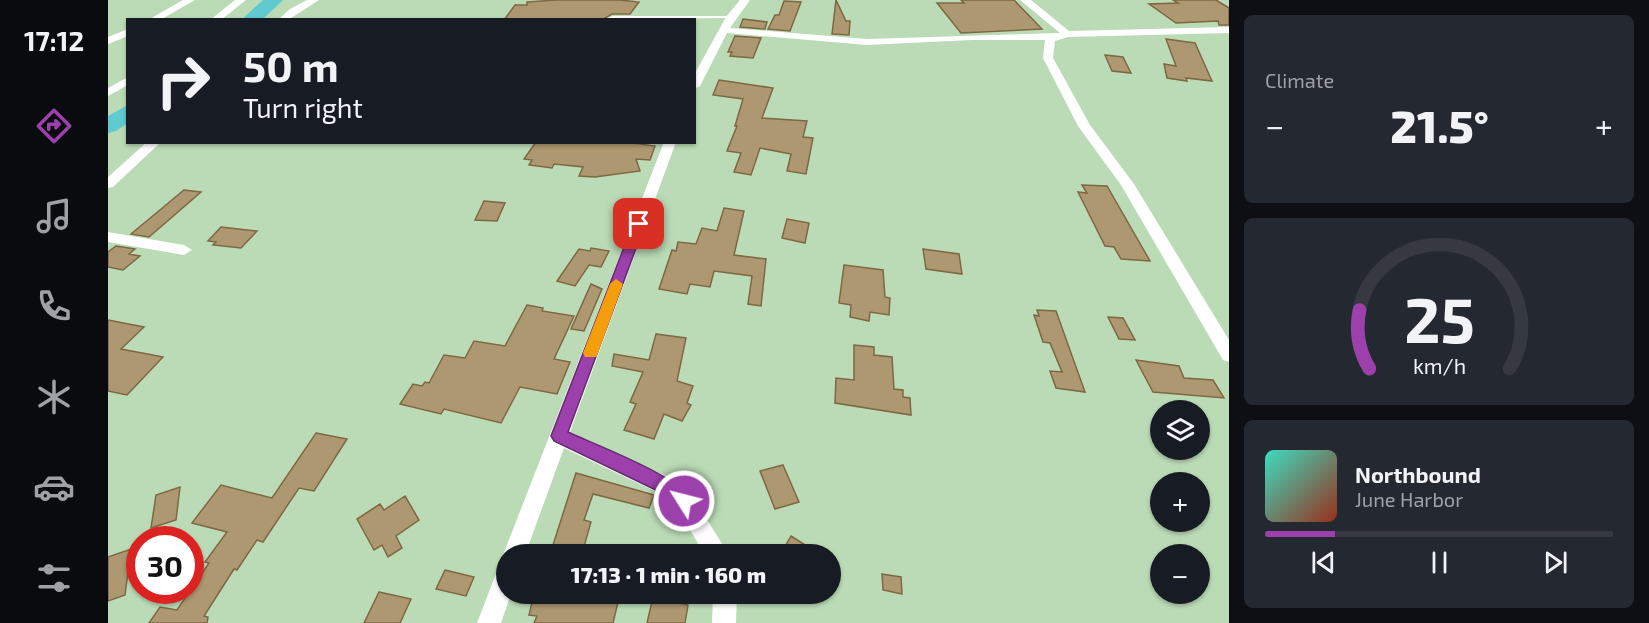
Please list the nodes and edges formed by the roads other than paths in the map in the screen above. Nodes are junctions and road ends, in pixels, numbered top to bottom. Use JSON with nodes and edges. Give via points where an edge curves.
{"nodes":[{"id":1,"x":190,"y":0,"type":"edge"},
{"id":2,"x":242,"y":0,"type":"edge"},
{"id":3,"x":314,"y":0,"type":"edge"},
{"id":4,"x":745,"y":0,"type":"edge"},
{"id":5,"x":1025,"y":0,"type":"edge"},
{"id":6,"x":714,"y":17,"type":"junction"},
{"id":7,"x":731,"y":17,"type":"junction"},
{"id":8,"x":156,"y":18,"type":"edge"},
{"id":9,"x":217,"y":18,"type":"edge"},
{"id":10,"x":285,"y":18,"type":"edge"},
{"id":11,"x":611,"y":18,"type":"edge"},
{"id":12,"x":696,"y":22,"type":"edge"},
{"id":13,"x":724,"y":30,"type":"junction"},
{"id":14,"x":1229,"y":30,"type":"edge"},
{"id":15,"x":126,"y":33,"type":"edge"},
{"id":16,"x":1063,"y":35,"type":"junction"},
{"id":17,"x":108,"y":41,"type":"edge"},
{"id":18,"x":126,"y":81,"type":"edge"},
{"id":19,"x":696,"y":82,"type":"edge"},
{"id":20,"x":108,"y":93,"type":"edge"},
{"id":21,"x":153,"y":144,"type":"edge"},
{"id":22,"x":669,"y":144,"type":"edge"},
{"id":23,"x":108,"y":184,"type":"edge"},
{"id":24,"x":108,"y":237,"type":"edge"},
{"id":25,"x":184,"y":250,"type":"dead end"},
{"id":26,"x":1229,"y":355,"type":"edge"},
{"id":27,"x":559,"y":436,"type":"junction"},
{"id":28,"x":518,"y":544,"type":"edge"},
{"id":29,"x":712,"y":544,"type":"edge"},
{"id":30,"x":496,"y":604,"type":"edge"},
{"id":31,"x":725,"y":604,"type":"edge"},
{"id":32,"x":489,"y":623,"type":"edge"},
{"id":33,"x":724,"y":623,"type":"edge"}],
"edges":[{"from":1,"to":8,"type":"street"},
{"from":2,"to":9,"type":"street"},
{"from":3,"to":10,"type":"street"},
{"from":4,"to":7,"type":"street"},
{"from":5,"to":16,"type":"street"},
{"from":6,"to":7,"type":"lane"},
{"from":6,"to":11,"type":"lane"},
{"from":6,"to":12,"type":"lane"},
{"from":7,"to":13,"type":"street"},
{"from":13,"to":16,"type":"street","via":[[867,42]]},
{"from":13,"to":19,"type":"street"},
{"from":14,"to":16,"type":"street"},
{"from":15,"to":17,"type":"street"},
{"from":16,"to":26,"type":"street","via":[[1050,39],[1048,58],[1084,126],[1126,184]]},
{"from":18,"to":20,"type":"street"},
{"from":21,"to":23,"type":"street"},
{"from":22,"to":27,"type":"street"},
{"from":24,"to":25,"type":"street"},
{"from":27,"to":28,"type":"street"},
{"from":27,"to":29,"type":"street","via":[[668,487],[684,501]]},
{"from":30,"to":32,"type":"street"},
{"from":31,"to":33,"type":"street"}]}
